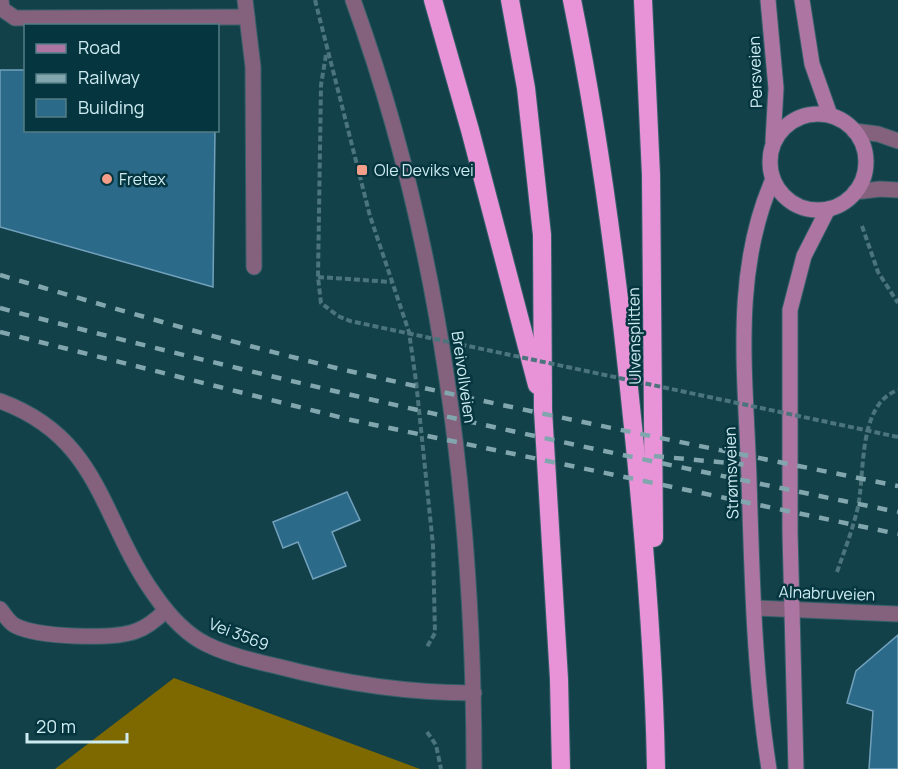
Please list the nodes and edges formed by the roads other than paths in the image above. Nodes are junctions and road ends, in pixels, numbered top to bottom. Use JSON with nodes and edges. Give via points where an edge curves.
{"nodes":[{"id":1,"x":1,"y":0,"type":"edge"},
{"id":2,"x":245,"y":0,"type":"edge"},
{"id":3,"x":353,"y":0,"type":"edge"},
{"id":4,"x":433,"y":0,"type":"edge"},
{"id":5,"x":510,"y":0,"type":"edge"},
{"id":6,"x":572,"y":0,"type":"edge"},
{"id":7,"x":643,"y":0,"type":"edge"},
{"id":8,"x":768,"y":0,"type":"edge"},
{"id":9,"x":802,"y":0,"type":"edge"},
{"id":10,"x":247,"y":17,"type":"junction"},
{"id":11,"x":830,"y":115,"type":"junction"},
{"id":12,"x":854,"y":130,"type":"junction"},
{"id":13,"x":898,"y":141,"type":"edge"},
{"id":14,"x":773,"y":144,"type":"junction"},
{"id":15,"x":773,"y":179,"type":"junction"},
{"id":16,"x":898,"y":190,"type":"edge"},
{"id":17,"x":855,"y":192,"type":"junction"},
{"id":18,"x":828,"y":209,"type":"junction"},
{"id":19,"x":254,"y":267,"type":"dead end"},
{"id":20,"x":0,"y":401,"type":"edge"},
{"id":21,"x":543,"y":410,"type":"junction"},
{"id":22,"x":754,"y":608,"type":"junction"},
{"id":23,"x":0,"y":609,"type":"edge"},
{"id":24,"x":792,"y":609,"type":"junction"},
{"id":25,"x":166,"y":610,"type":"junction"},
{"id":26,"x":898,"y":614,"type":"edge"},
{"id":27,"x":654,"y":672,"type":"junction"},
{"id":28,"x":474,"y":693,"type":"junction"},
{"id":29,"x":474,"y":769,"type":"edge"},
{"id":30,"x":561,"y":769,"type":"edge"},
{"id":31,"x":656,"y":769,"type":"edge"},
{"id":32,"x":769,"y":769,"type":"edge"},
{"id":33,"x":796,"y":769,"type":"edge"}],
"edges":[{"from":1,"to":10,"type":"street","via":[[2,9],[15,18]]},
{"from":2,"to":10,"type":"street"},
{"from":3,"to":28,"type":"street","name":"Breivollveien","via":[[417,218],[447,372]]},
{"from":4,"to":21,"type":"highway"},
{"from":5,"to":21,"type":"highway","via":[[526,88],[542,235]]},
{"from":6,"to":27,"type":"highway","via":[[599,155],[622,324]]},
{"from":7,"to":27,"type":"highway","name":"Ulvensplitten","via":[[651,175]]},
{"from":8,"to":14,"type":"main road","name":"Persveien","via":[[776,88]]},
{"from":9,"to":11,"type":"main road","via":[[812,64]]},
{"from":10,"to":19,"type":"street","via":[[253,67]]},
{"from":11,"to":12,"type":"main road"},
{"from":11,"to":14,"type":"main road","via":[[816,114],[790,122]]},
{"from":12,"to":13,"type":"street"},
{"from":12,"to":17,"type":"main road","via":[[861,142],[865,168]]},
{"from":14,"to":15,"type":"main road"},
{"from":15,"to":18,"type":"main road","via":[[795,204]]},
{"from":15,"to":22,"type":"main road","name":"Strømsveien","via":[[754,233],[744,290]]},
{"from":16,"to":17,"type":"street"},
{"from":17,"to":18,"type":"main road"},
{"from":18,"to":24,"type":"main road","via":[[804,256],[790,310]]},
{"from":20,"to":25,"type":"street","name":"Vei 3569","via":[[23,409],[74,450],[105,499],[145,581]]},
{"from":21,"to":30,"type":"highway"},
{"from":22,"to":24,"type":"street","name":"Alnabruveien"},
{"from":22,"to":32,"type":"main road","name":"Strømsveien"},
{"from":23,"to":25,"type":"street","via":[[13,625],[32,632],[114,637],[137,631],[156,621]]},
{"from":24,"to":26,"type":"street","name":"Alnabruveien"},
{"from":24,"to":33,"type":"main road"},
{"from":25,"to":28,"type":"street","name":"Vei 3569","via":[[206,644],[260,663],[380,689]]},
{"from":27,"to":31,"type":"highway"},
{"from":28,"to":29,"type":"street","name":"Breivollveien"}]}
